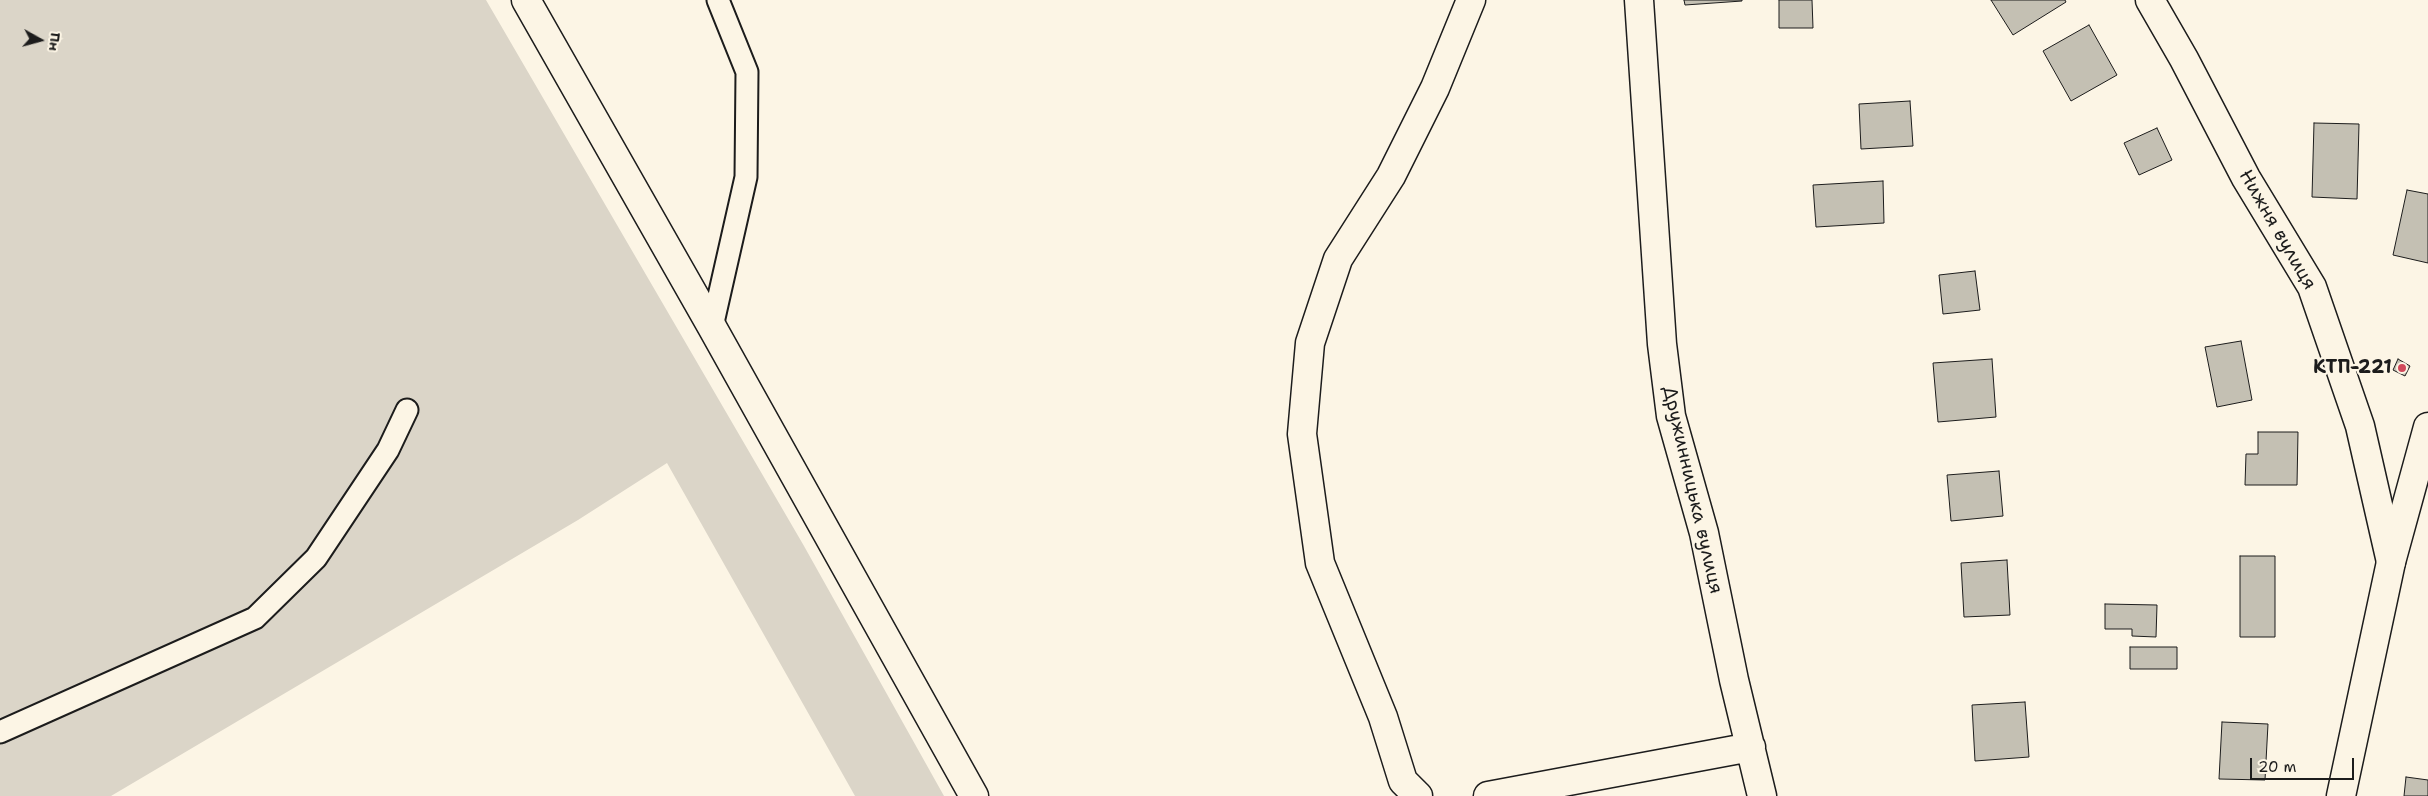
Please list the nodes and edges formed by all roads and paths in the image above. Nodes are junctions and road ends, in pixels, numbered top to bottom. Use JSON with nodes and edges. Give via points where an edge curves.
{"nodes":[{"id":1,"x":526,"y":0,"type":"edge"},
{"id":2,"x":718,"y":0,"type":"edge"},
{"id":3,"x":1471,"y":0,"type":"edge"},
{"id":4,"x":1639,"y":0,"type":"edge"},
{"id":5,"x":2150,"y":0,"type":"edge"},
{"id":6,"x":712,"y":327,"type":"junction"},
{"id":7,"x":407,"y":410,"type":"dead end"},
{"id":8,"x":2428,"y":427,"type":"edge"},
{"id":9,"x":2391,"y":562,"type":"junction"},
{"id":10,"x":0,"y":732,"type":"edge"},
{"id":11,"x":1750,"y":748,"type":"junction"},
{"id":12,"x":974,"y":796,"type":"edge"},
{"id":13,"x":1418,"y":796,"type":"edge"},
{"id":14,"x":1488,"y":796,"type":"edge"},
{"id":15,"x":1762,"y":796,"type":"edge"},
{"id":16,"x":2341,"y":796,"type":"edge"}],
"edges":[{"from":1,"to":6,"type":"street"},
{"from":2,"to":6,"type":"lane","via":[[747,72],[746,177]]},
{"from":3,"to":13,"type":"street","via":[[1435,88],[1395,168],[1338,258],[1310,342],[1302,434],[1320,563],[1383,717],[1403,781]]},
{"from":4,"to":11,"type":"street","name":"Дружинницька вулиця","via":[[1662,344],[1671,416],[1704,532]]},
{"from":5,"to":9,"type":"street","name":"Нижня вулиця","via":[[2246,178],[2312,288],[2360,426]]},
{"from":6,"to":12,"type":"street"},
{"from":7,"to":10,"type":"lane","via":[[388,450],[316,558],[255,618]]},
{"from":8,"to":9,"type":"street"},
{"from":9,"to":16,"type":"street"},
{"from":11,"to":14,"type":"street"},
{"from":11,"to":15,"type":"street","name":"Дружинницька вулиця"}]}
